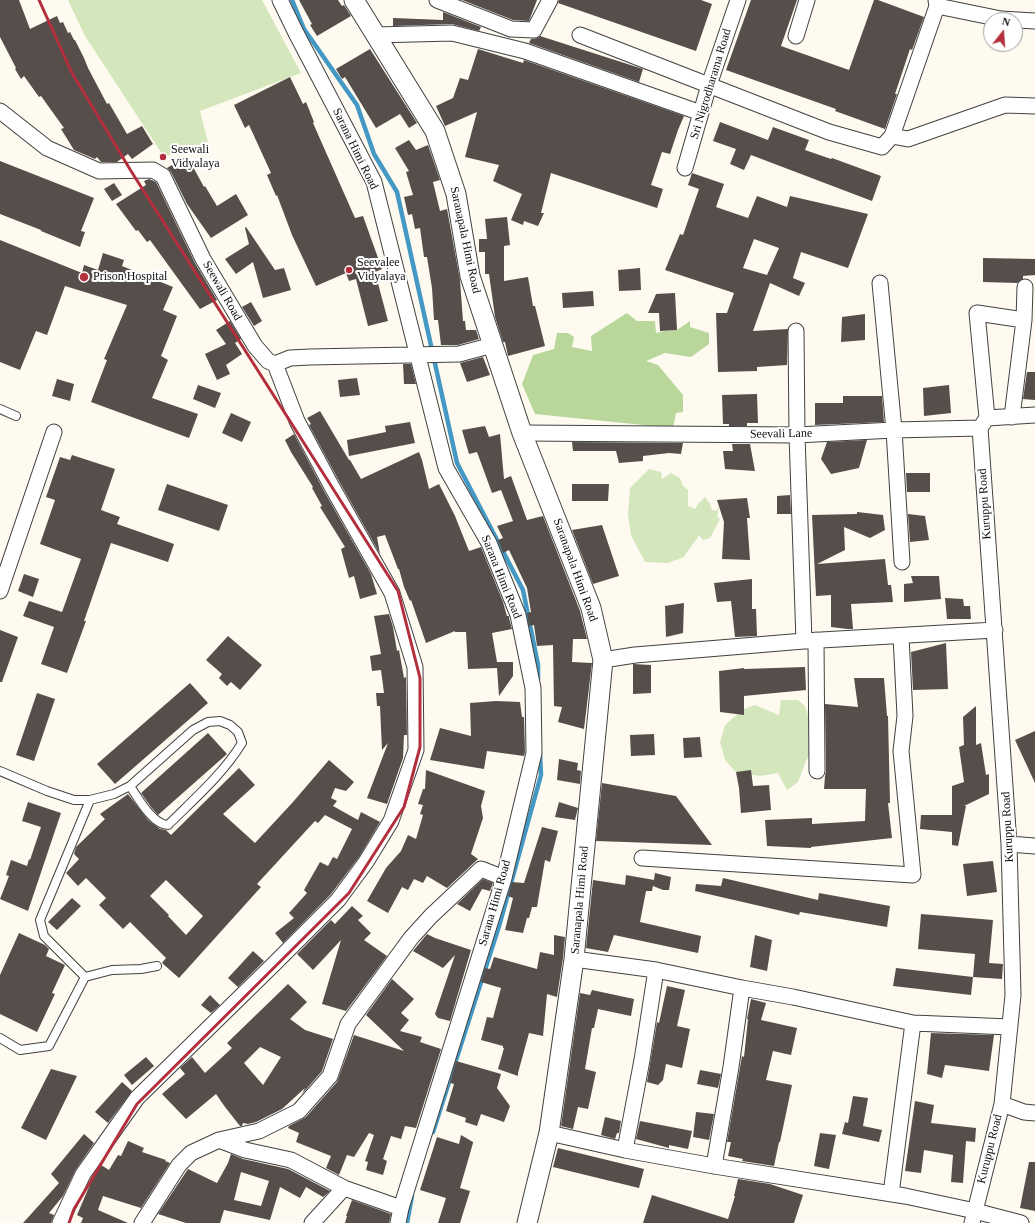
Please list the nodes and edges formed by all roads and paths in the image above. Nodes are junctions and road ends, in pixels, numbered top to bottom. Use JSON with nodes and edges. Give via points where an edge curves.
{"nodes":[{"id":1,"x":280,"y":0,"type":"edge"},
{"id":2,"x":354,"y":0,"type":"edge"},
{"id":3,"x":437,"y":0,"type":"edge"},
{"id":4,"x":550,"y":0,"type":"edge"},
{"id":5,"x":738,"y":0,"type":"edge"},
{"id":6,"x":807,"y":0,"type":"edge"},
{"id":7,"x":937,"y":3,"type":"edge"},
{"id":8,"x":1035,"y":21,"type":"edge"},
{"id":9,"x":376,"y":35,"type":"junction"},
{"id":10,"x":580,"y":35,"type":"dead end"},
{"id":11,"x":796,"y":36,"type":"dead end"},
{"id":12,"x":709,"y":85,"type":"junction"},
{"id":13,"x":1035,"y":106,"type":"edge"},
{"id":14,"x":0,"y":111,"type":"edge"},
{"id":15,"x":701,"y":113,"type":"junction"},
{"id":16,"x":892,"y":136,"type":"junction"},
{"id":17,"x":685,"y":168,"type":"dead end"},
{"id":18,"x":880,"y":283,"type":"dead end"},
{"id":19,"x":1025,"y":287,"type":"dead end"},
{"id":20,"x":1024,"y":320,"type":"junction"},
{"id":21,"x":796,"y":331,"type":"dead end"},
{"id":22,"x":493,"y":345,"type":"junction"},
{"id":23,"x":426,"y":355,"type":"junction"},
{"id":24,"x":275,"y":364,"type":"junction"},
{"id":25,"x":0,"y":409,"type":"edge"},
{"id":26,"x":1035,"y":415,"type":"edge"},
{"id":27,"x":16,"y":416,"type":"dead end"},
{"id":28,"x":1012,"y":417,"type":"junction"},
{"id":29,"x":984,"y":423,"type":"junction"},
{"id":30,"x":894,"y":430,"type":"junction"},
{"id":31,"x":54,"y":432,"type":"dead end"},
{"id":32,"x":522,"y":433,"type":"junction"},
{"id":33,"x":797,"y":435,"type":"junction"},
{"id":34,"x":902,"y":562,"type":"dead end"},
{"id":35,"x":0,"y":591,"type":"edge"},
{"id":36,"x":995,"y":630,"type":"junction"},
{"id":37,"x":901,"y":636,"type":"junction"},
{"id":38,"x":810,"y":641,"type":"junction"},
{"id":39,"x":603,"y":660,"type":"junction"},
{"id":40,"x":0,"y":771,"type":"edge"},
{"id":41,"x":817,"y":771,"type":"dead end"},
{"id":42,"x":130,"y":786,"type":"junction"},
{"id":43,"x":90,"y":800,"type":"junction"},
{"id":44,"x":1009,"y":844,"type":"junction"},
{"id":45,"x":1035,"y":846,"type":"edge"},
{"id":46,"x":642,"y":858,"type":"dead end"},
{"id":47,"x":504,"y":878,"type":"junction"},
{"id":48,"x":574,"y":959,"type":"junction"},
{"id":49,"x":157,"y":966,"type":"dead end"},
{"id":50,"x":656,"y":970,"type":"junction"},
{"id":51,"x":85,"y":977,"type":"junction"},
{"id":52,"x":742,"y":988,"type":"junction"},
{"id":53,"x":913,"y":1023,"type":"junction"},
{"id":54,"x":1010,"y":1027,"type":"junction"},
{"id":55,"x":0,"y":1038,"type":"edge"},
{"id":56,"x":1002,"y":1104,"type":"junction"},
{"id":57,"x":1035,"y":1113,"type":"edge"},
{"id":58,"x":549,"y":1134,"type":"junction"},
{"id":59,"x":219,"y":1140,"type":"junction"},
{"id":60,"x":626,"y":1150,"type":"junction"},
{"id":61,"x":714,"y":1166,"type":"junction"},
{"id":62,"x":344,"y":1188,"type":"junction"},
{"id":63,"x":891,"y":1194,"type":"junction"},
{"id":64,"x":402,"y":1208,"type":"junction"},
{"id":65,"x":973,"y":1217,"type":"edge"},
{"id":66,"x":60,"y":1223,"type":"edge"},
{"id":67,"x":142,"y":1223,"type":"edge"},
{"id":68,"x":312,"y":1223,"type":"edge"},
{"id":69,"x":398,"y":1223,"type":"edge"},
{"id":70,"x":527,"y":1223,"type":"edge"},
{"id":71,"x":1021,"y":1223,"type":"edge"}],
"edges":[{"from":1,"to":23,"type":"street","name":"Sarana Himi Road","via":[[374,182]]},
{"from":2,"to":9,"type":"street","name":"Saranapala Himi Road"},
{"from":3,"to":4,"type":"street","via":[[512,29],[534,30]]},
{"from":5,"to":12,"type":"street","name":"Sri Nigrodharama Road"},
{"from":6,"to":11,"type":"street"},
{"from":7,"to":8,"type":"street","via":[[1001,19]]},
{"from":7,"to":16,"type":"street"},
{"from":9,"to":15,"type":"street","via":[[452,33],[525,51]]},
{"from":9,"to":22,"type":"street","name":"Saranapala Himi Road","via":[[435,131],[456,194],[470,276]]},
{"from":10,"to":12,"type":"street"},
{"from":12,"to":15,"type":"street","name":"Sri Nigrodharama Road"},
{"from":12,"to":16,"type":"street","via":[[829,132],[882,146]]},
{"from":13,"to":16,"type":"street","via":[[1005,105],[908,139]]},
{"from":14,"to":24,"type":"street","name":"Seewali Road","via":[[47,148],[99,171],[154,170],[163,176],[203,259],[255,346],[268,361]]},
{"from":15,"to":17,"type":"street","name":"Sri Nigrodharama Road"},
{"from":18,"to":30,"type":"street"},
{"from":19,"to":20,"type":"street"},
{"from":20,"to":28,"type":"street"},
{"from":20,"to":29,"type":"street","name":"Kuruppu Road","via":[[977,313]]},
{"from":21,"to":33,"type":"street"},
{"from":22,"to":23,"type":"street","via":[[459,354]]},
{"from":22,"to":32,"type":"street","name":"Saranapala Himi Road"},
{"from":23,"to":24,"type":"street","via":[[290,358]]},
{"from":23,"to":47,"type":"street","name":"Sarana Himi Road","via":[[446,468],[490,543],[518,615],[533,688],[534,753]]},
{"from":24,"to":66,"type":"street","via":[[297,421],[392,592],[415,667],[416,750],[391,821],[366,862],[338,900],[137,1098],[83,1174]]},
{"from":25,"to":27,"type":"lane"},
{"from":26,"to":28,"type":"street","name":"Seevali Lane"},
{"from":28,"to":29,"type":"street","name":"Seevali Lane"},
{"from":29,"to":30,"type":"street","name":"Seevali Lane"},
{"from":29,"to":36,"type":"street","name":"Kuruppu Road"},
{"from":30,"to":33,"type":"street","name":"Seevali Lane"},
{"from":30,"to":34,"type":"street"},
{"from":31,"to":35,"type":"street"},
{"from":32,"to":33,"type":"street","name":"Seevali Lane"},
{"from":32,"to":39,"type":"street","name":"Saranapala Himi Road","via":[[591,608]]},
{"from":33,"to":38,"type":"street"},
{"from":36,"to":37,"type":"street"},
{"from":36,"to":44,"type":"street","name":"Kuruppu Road"},
{"from":37,"to":38,"type":"street"},
{"from":37,"to":46,"type":"street","via":[[905,716],[901,751],[913,875]]},
{"from":38,"to":39,"type":"street","via":[[635,655]]},
{"from":38,"to":41,"type":"street"},
{"from":39,"to":48,"type":"street","name":"Saranapala Himi Road"},
{"from":40,"to":43,"type":"lane","via":[[74,800]]},
{"from":42,"to":42,"type":"lane","via":[[193,730],[208,722],[220,721],[230,724],[238,732],[242,743],[235,755],[168,825],[157,821]]},
{"from":42,"to":43,"type":"lane","via":[[114,794]]},
{"from":43,"to":51,"type":"lane","via":[[40,920],[44,936]]},
{"from":44,"to":45,"type":"street"},
{"from":44,"to":54,"type":"street","name":"Kuruppu Road","via":[[1013,995]]},
{"from":47,"to":59,"type":"street","via":[[481,869],[430,916],[348,1024],[330,1076],[299,1111],[259,1131]]},
{"from":47,"to":64,"type":"street","name":"Sarana Himi Road"},
{"from":48,"to":50,"type":"street"},
{"from":48,"to":58,"type":"street","name":"Saranapala Himi Road"},
{"from":49,"to":51,"type":"lane","via":[[112,970]]},
{"from":50,"to":52,"type":"street"},
{"from":50,"to":60,"type":"street"},
{"from":51,"to":55,"type":"lane","via":[[49,1046],[20,1050]]},
{"from":52,"to":53,"type":"street"},
{"from":52,"to":61,"type":"street"},
{"from":53,"to":54,"type":"street"},
{"from":53,"to":63,"type":"street"},
{"from":54,"to":56,"type":"street","name":"Kuruppu Road"},
{"from":56,"to":57,"type":"street"},
{"from":56,"to":65,"type":"street","name":"Kuruppu Road"},
{"from":58,"to":60,"type":"street"},
{"from":58,"to":70,"type":"street","name":"Saranapala Himi Road"},
{"from":59,"to":62,"type":"street","via":[[245,1150],[291,1160]]},
{"from":59,"to":67,"type":"street","via":[[191,1153],[179,1165]]},
{"from":60,"to":61,"type":"street"},
{"from":61,"to":63,"type":"street"},
{"from":62,"to":64,"type":"street"},
{"from":62,"to":68,"type":"street"},
{"from":63,"to":65,"type":"street"},
{"from":64,"to":69,"type":"street","name":"Sarana Himi Road"},
{"from":65,"to":71,"type":"street"}]}
